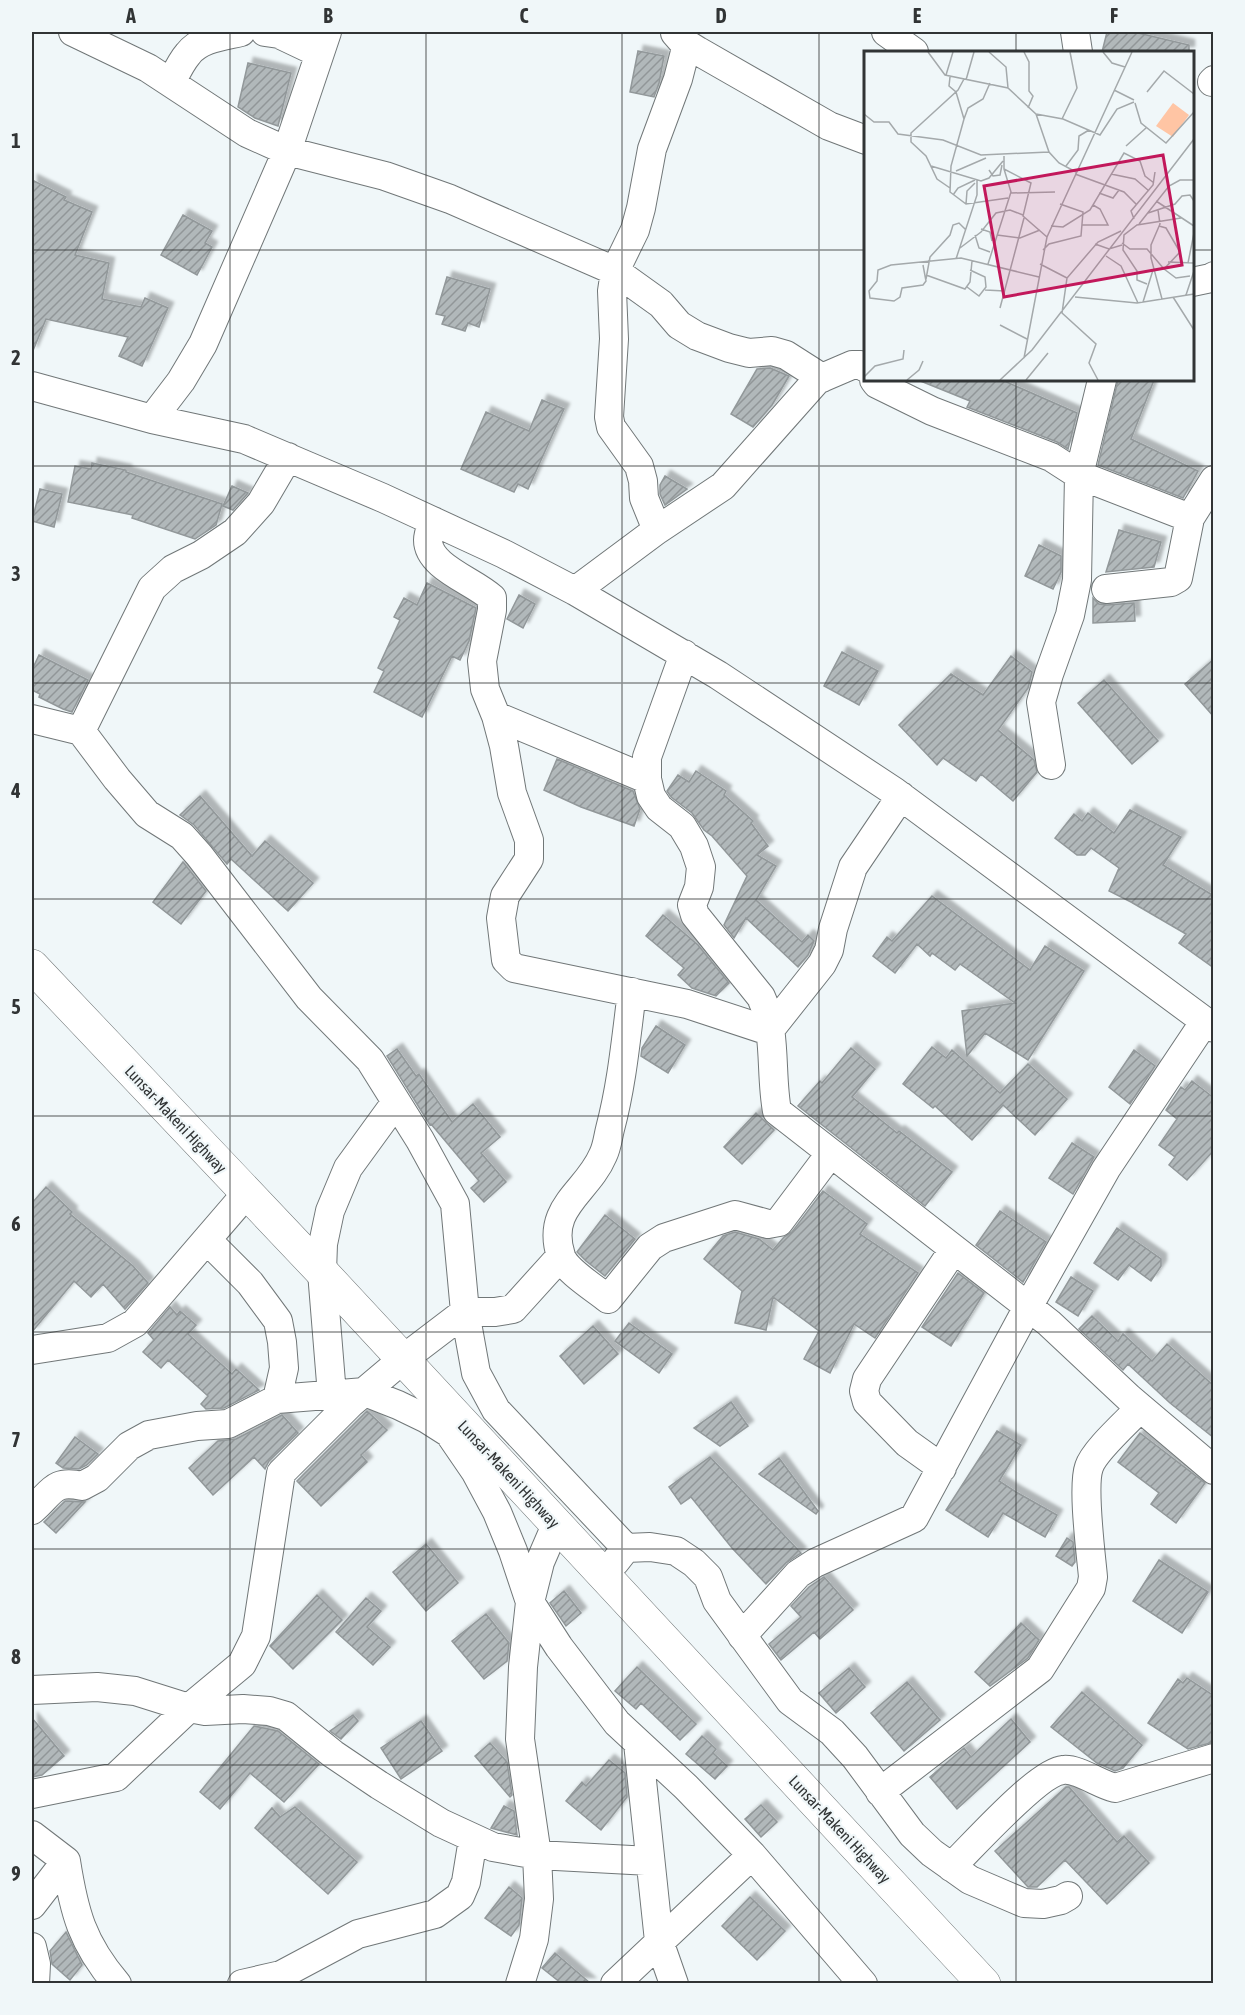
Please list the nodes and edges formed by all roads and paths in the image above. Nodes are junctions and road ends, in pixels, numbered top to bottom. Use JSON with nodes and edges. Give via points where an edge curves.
{"nodes":[{"id":1,"x":73,"y":32,"type":"edge"},
{"id":2,"x":241,"y":32,"type":"edge"},
{"id":3,"x":265,"y":32,"type":"edge"},
{"id":4,"x":886,"y":32,"type":"edge"},
{"id":5,"x":1075,"y":32,"type":"edge"},
{"id":6,"x":680,"y":38,"type":"edge"},
{"id":7,"x":323,"y":42,"type":"edge"},
{"id":8,"x":913,"y":51,"type":"edge"},
{"id":9,"x":1078,"y":51,"type":"edge"},
{"id":10,"x":171,"y":83,"type":"junction"},
{"id":11,"x":864,"y":139,"type":"edge"},
{"id":12,"x":287,"y":151,"type":"junction"},
{"id":13,"x":615,"y":271,"type":"junction"},
{"id":14,"x":1214,"y":276,"type":"edge"},
{"id":15,"x":1194,"y":282,"type":"edge"},
{"id":16,"x":864,"y":367,"type":"edge"},
{"id":17,"x":822,"y":378,"type":"junction"},
{"id":18,"x":876,"y":381,"type":"edge"},
{"id":19,"x":1102,"y":381,"type":"edge"},
{"id":20,"x":32,"y":386,"type":"edge"},
{"id":21,"x":152,"y":419,"type":"junction"},
{"id":22,"x":288,"y":458,"type":"junction"},
{"id":23,"x":1079,"y":475,"type":"junction"},
{"id":24,"x":1214,"y":480,"type":"edge"},
{"id":25,"x":1190,"y":518,"type":"junction"},
{"id":26,"x":433,"y":522,"type":"junction"},
{"id":27,"x":657,"y":530,"type":"junction"},
{"id":28,"x":1106,"y":589,"type":"dead end"},
{"id":29,"x":575,"y":591,"type":"junction"},
{"id":30,"x":684,"y":654,"type":"junction"},
{"id":31,"x":496,"y":717,"type":"junction"},
{"id":32,"x":32,"y":719,"type":"edge"},
{"id":33,"x":81,"y":731,"type":"junction"},
{"id":34,"x":1051,"y":765,"type":"dead end"},
{"id":35,"x":647,"y":779,"type":"junction"},
{"id":36,"x":901,"y":796,"type":"junction"},
{"id":37,"x":32,"y":966,"type":"edge"},
{"id":38,"x":632,"y":992,"type":"junction"},
{"id":39,"x":1209,"y":1025,"type":"edge"},
{"id":40,"x":770,"y":1031,"type":"junction"},
{"id":41,"x":396,"y":1102,"type":"junction"},
{"id":42,"x":830,"y":1154,"type":"junction"},
{"id":43,"x":246,"y":1194,"type":"junction"},
{"id":44,"x":207,"y":1240,"type":"junction"},
{"id":45,"x":954,"y":1249,"type":"junction"},
{"id":46,"x":561,"y":1256,"type":"junction"},
{"id":47,"x":322,"y":1272,"type":"junction"},
{"id":48,"x":1028,"y":1307,"type":"junction"},
{"id":49,"x":465,"y":1312,"type":"junction"},
{"id":50,"x":32,"y":1350,"type":"edge"},
{"id":51,"x":402,"y":1360,"type":"junction"},
{"id":52,"x":365,"y":1392,"type":"junction"},
{"id":53,"x":332,"y":1395,"type":"junction"},
{"id":54,"x":277,"y":1399,"type":"junction"},
{"id":55,"x":1140,"y":1408,"type":"junction"},
{"id":56,"x":942,"y":1468,"type":"junction"},
{"id":57,"x":1214,"y":1470,"type":"edge"},
{"id":58,"x":32,"y":1510,"type":"edge"},
{"id":59,"x":556,"y":1525,"type":"junction"},
{"id":60,"x":626,"y":1548,"type":"junction"},
{"id":61,"x":603,"y":1575,"type":"junction"},
{"id":62,"x":530,"y":1602,"type":"junction"},
{"id":63,"x":742,"y":1636,"type":"junction"},
{"id":64,"x":32,"y":1690,"type":"edge"},
{"id":65,"x":189,"y":1708,"type":"junction"},
{"id":66,"x":638,"y":1743,"type":"junction"},
{"id":67,"x":1214,"y":1758,"type":"edge"},
{"id":68,"x":880,"y":1792,"type":"junction"},
{"id":69,"x":32,"y":1794,"type":"edge"},
{"id":70,"x":32,"y":1835,"type":"edge"},
{"id":71,"x":473,"y":1839,"type":"junction"},
{"id":72,"x":537,"y":1855,"type":"junction"},
{"id":73,"x":752,"y":1855,"type":"junction"},
{"id":74,"x":66,"y":1861,"type":"junction"},
{"id":75,"x":650,"y":1861,"type":"junction"},
{"id":76,"x":951,"y":1868,"type":"junction"},
{"id":77,"x":1068,"y":1896,"type":"dead end"},
{"id":78,"x":32,"y":1905,"type":"edge"},
{"id":79,"x":659,"y":1941,"type":"junction"},
{"id":80,"x":32,"y":1947,"type":"edge"},
{"id":81,"x":35,"y":1983,"type":"edge"},
{"id":82,"x":117,"y":1983,"type":"edge"},
{"id":83,"x":242,"y":1983,"type":"edge"},
{"id":84,"x":520,"y":1983,"type":"edge"},
{"id":85,"x":615,"y":1983,"type":"edge"},
{"id":86,"x":674,"y":1983,"type":"edge"},
{"id":87,"x":863,"y":1983,"type":"edge"},
{"id":88,"x":984,"y":1983,"type":"edge"}],
"edges":[{"from":1,"to":10,"type":"street"},
{"from":2,"to":10,"type":"street","via":[[197,46],[189,52]]},
{"from":3,"to":7,"type":"street"},
{"from":4,"to":8,"type":"street"},
{"from":5,"to":9,"type":"street"},
{"from":6,"to":11,"type":"street","via":[[829,126]]},
{"from":6,"to":13,"type":"street","via":[[678,79],[652,149],[634,230]]},
{"from":7,"to":12,"type":"street"},
{"from":10,"to":12,"type":"street","via":[[248,133]]},
{"from":12,"to":13,"type":"street","via":[[386,176],[450,199]]},
{"from":12,"to":21,"type":"street","via":[[203,344]]},
{"from":13,"to":17,"type":"street","via":[[662,304],[679,325],[698,336],[749,353],[772,351],[786,355]]},
{"from":13,"to":27,"type":"street","via":[[609,417],[611,427],[639,466],[644,498]]},
{"from":14,"to":15,"type":"street"},
{"from":16,"to":17,"type":"street","via":[[852,365]]},
{"from":17,"to":27,"type":"street","via":[[723,486]]},
{"from":18,"to":23,"type":"street","via":[[932,411],[1051,457]]},
{"from":19,"to":23,"type":"street"},
{"from":20,"to":21,"type":"street"},
{"from":21,"to":22,"type":"street","via":[[244,439]]},
{"from":22,"to":26,"type":"street"},
{"from":22,"to":33,"type":"street","via":[[261,503],[235,532],[173,569],[152,588]]},
{"from":23,"to":25,"type":"street"},
{"from":23,"to":34,"type":"street","via":[[1077,580],[1070,615],[1041,702]]},
{"from":24,"to":25,"type":"street"},
{"from":25,"to":28,"type":"street","via":[[1178,578]]},
{"from":26,"to":29,"type":"street"},
{"from":26,"to":31,"type":"street","via":[[428,539],[430,552],[441,565],[492,598],[482,661],[485,689]]},
{"from":27,"to":29,"type":"street"},
{"from":29,"to":30,"type":"street"},
{"from":30,"to":35,"type":"street","via":[[647,757]]},
{"from":30,"to":36,"type":"street"},
{"from":31,"to":35,"type":"street"},
{"from":31,"to":38,"type":"street","via":[[512,793],[529,840],[529,859],[505,897],[501,918],[506,960],[525,972]]},
{"from":32,"to":33,"type":"street"},
{"from":33,"to":41,"type":"street","via":[[147,814],[182,836],[200,855],[309,998],[370,1060]]},
{"from":35,"to":40,"type":"street","via":[[659,808],[682,826],[694,846],[701,867],[692,905],[695,915],[762,997]]},
{"from":36,"to":39,"type":"street"},
{"from":36,"to":40,"type":"street","via":[[853,867],[822,964]]},
{"from":37,"to":43,"type":"main road","name":"Lunsar-Makeni Highway"},
{"from":38,"to":40,"type":"street","via":[[687,1004]]},
{"from":38,"to":46,"type":"street","via":[[618,1101],[603,1155],[560,1218]]},
{"from":39,"to":48,"type":"street","via":[[1106,1169]]},
{"from":40,"to":42,"type":"street","via":[[777,1111]]},
{"from":41,"to":47,"type":"street","via":[[348,1168],[330,1212],[322,1244]]},
{"from":41,"to":49,"type":"street","via":[[455,1204]]},
{"from":42,"to":45,"type":"street"},
{"from":42,"to":46,"type":"street","via":[[779,1222],[768,1224],[735,1215],[664,1238],[650,1247],[608,1299]]},
{"from":43,"to":44,"type":"street"},
{"from":43,"to":47,"type":"main road","name":"Lunsar-Makeni Highway"},
{"from":44,"to":50,"type":"street","via":[[135,1323],[108,1338]]},
{"from":44,"to":54,"type":"street","via":[[250,1283],[278,1321],[284,1368]]},
{"from":45,"to":48,"type":"street"},
{"from":45,"to":56,"type":"street","via":[[867,1379],[864,1391],[867,1402],[907,1443]]},
{"from":46,"to":49,"type":"street","via":[[513,1309]]},
{"from":47,"to":51,"type":"main road","name":"Lunsar-Makeni Highway"},
{"from":47,"to":53,"type":"street"},
{"from":48,"to":55,"type":"street"},
{"from":48,"to":56,"type":"street"},
{"from":49,"to":51,"type":"street"},
{"from":49,"to":60,"type":"street","via":[[476,1374],[496,1410]]},
{"from":51,"to":52,"type":"street"},
{"from":51,"to":59,"type":"main road","name":"Lunsar-Makeni Highway"},
{"from":52,"to":53,"type":"street"},
{"from":52,"to":62,"type":"street","via":[[449,1433],[476,1471],[497,1512]]},
{"from":52,"to":65,"type":"street","via":[[281,1473],[256,1636],[242,1664]]},
{"from":53,"to":54,"type":"street"},
{"from":54,"to":58,"type":"street","via":[[228,1424],[149,1435],[129,1446],[97,1478],[82,1486],[59,1484]]},
{"from":55,"to":57,"type":"street"},
{"from":55,"to":68,"type":"street","via":[[1089,1467],[1086,1485],[1091,1588],[1040,1669]]},
{"from":56,"to":63,"type":"street","via":[[914,1518],[798,1574]]},
{"from":59,"to":61,"type":"main road","name":"Lunsar-Makeni Highway"},
{"from":59,"to":62,"type":"street","via":[[540,1562]]},
{"from":60,"to":61,"type":"street"},
{"from":60,"to":63,"type":"street","via":[[676,1551],[694,1563],[708,1577],[717,1601]]},
{"from":61,"to":88,"type":"main road","name":"Lunsar-Makeni Highway"},
{"from":62,"to":66,"type":"street","via":[[600,1701]]},
{"from":62,"to":72,"type":"street","via":[[520,1740]]},
{"from":63,"to":68,"type":"street","via":[[790,1701],[832,1732]]},
{"from":64,"to":65,"type":"street","via":[[97,1687],[135,1691]]},
{"from":65,"to":69,"type":"street","via":[[116,1777]]},
{"from":65,"to":71,"type":"street","via":[[269,1711],[286,1716],[379,1785]]},
{"from":66,"to":73,"type":"street"},
{"from":66,"to":75,"type":"street"},
{"from":67,"to":76,"type":"street","via":[[1115,1788],[1071,1770],[1048,1774]]},
{"from":68,"to":76,"type":"street","via":[[912,1834]]},
{"from":70,"to":74,"type":"street"},
{"from":71,"to":72,"type":"street"},
{"from":71,"to":83,"type":"street","via":[[460,1896],[435,1914],[358,1935],[281,1975]]},
{"from":72,"to":75,"type":"street"},
{"from":72,"to":84,"type":"street","via":[[539,1899],[534,1939]]},
{"from":73,"to":79,"type":"street"},
{"from":73,"to":87,"type":"street"},
{"from":74,"to":78,"type":"street"},
{"from":74,"to":82,"type":"street","via":[[82,1933]]},
{"from":75,"to":79,"type":"street"},
{"from":76,"to":77,"type":"street","via":[[1024,1903],[1043,1904]]},
{"from":79,"to":85,"type":"street"},
{"from":79,"to":86,"type":"street"},
{"from":80,"to":81,"type":"street"}]}
